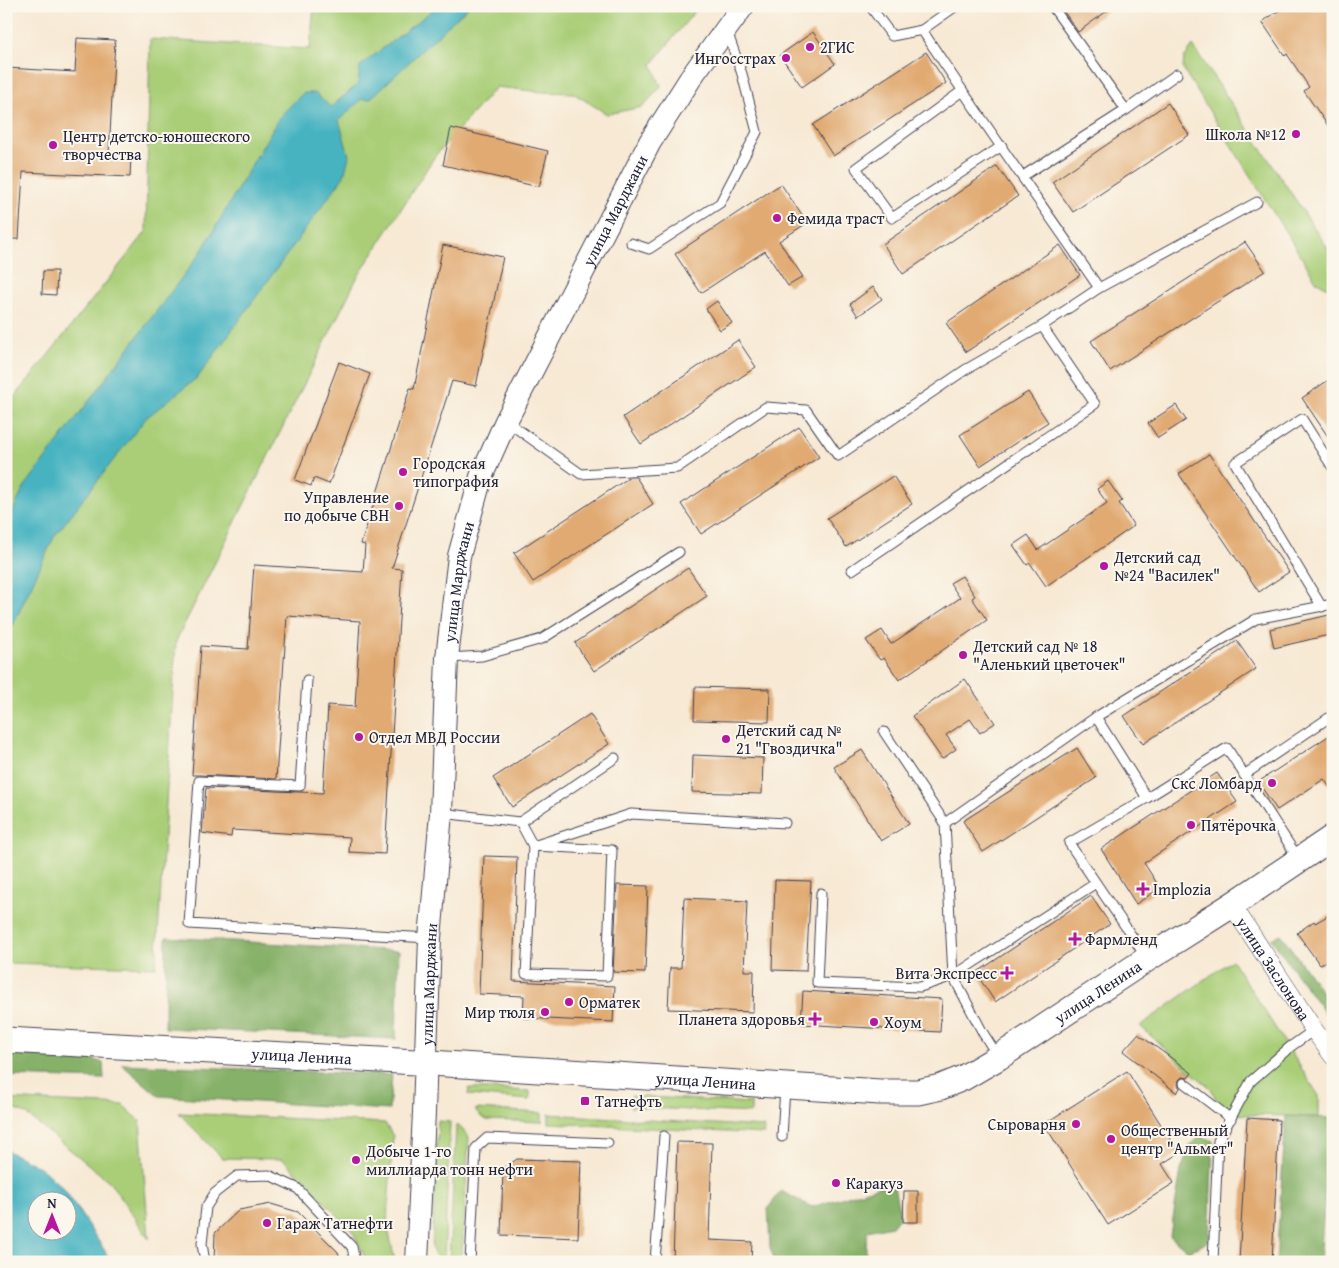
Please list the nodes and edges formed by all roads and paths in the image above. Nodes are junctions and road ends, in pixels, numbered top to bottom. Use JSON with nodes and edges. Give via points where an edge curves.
{"nodes":[{"id":1,"x":743,"y":6,"type":"edge"},
{"id":2,"x":870,"y":6,"type":"edge"},
{"id":3,"x":956,"y":6,"type":"edge"},
{"id":4,"x":1052,"y":6,"type":"edge"},
{"id":5,"x":726,"y":28,"type":"junction"},
{"id":6,"x":922,"y":30,"type":"junction"},
{"id":7,"x":1177,"y":74,"type":"dead end"},
{"id":8,"x":962,"y":91,"type":"junction"},
{"id":9,"x":1126,"y":110,"type":"junction"},
{"id":10,"x":1002,"y":146,"type":"junction"},
{"id":11,"x":1023,"y":176,"type":"junction"},
{"id":12,"x":1257,"y":202,"type":"dead end"},
{"id":13,"x":631,"y":243,"type":"dead end"},
{"id":14,"x":1099,"y":288,"type":"junction"},
{"id":15,"x":1042,"y":326,"type":"junction"},
{"id":16,"x":506,"y":421,"type":"junction"},
{"id":17,"x":1333,"y":468,"type":"edge"},
{"id":18,"x":679,"y":552,"type":"dead end"},
{"id":19,"x":852,"y":570,"type":"dead end"},
{"id":20,"x":1333,"y":604,"type":"edge"},
{"id":21,"x":1322,"y":607,"type":"junction"},
{"id":22,"x":447,"y":658,"type":"junction"},
{"id":23,"x":307,"y":680,"type":"dead end"},
{"id":24,"x":1333,"y":715,"type":"edge"},
{"id":25,"x":1096,"y":717,"type":"junction"},
{"id":26,"x":884,"y":732,"type":"dead end"},
{"id":27,"x":615,"y":758,"type":"dead end"},
{"id":28,"x":1244,"y":775,"type":"junction"},
{"id":29,"x":1147,"y":798,"type":"junction"},
{"id":30,"x":441,"y":813,"type":"junction"},
{"id":31,"x":520,"y":822,"type":"junction"},
{"id":32,"x":785,"y":823,"type":"dead end"},
{"id":33,"x":945,"y":823,"type":"junction"},
{"id":34,"x":1333,"y":837,"type":"edge"},
{"id":35,"x":533,"y":846,"type":"junction"},
{"id":36,"x":1299,"y":859,"type":"junction"},
{"id":37,"x":1096,"y":882,"type":"junction"},
{"id":38,"x":821,"y":893,"type":"dead end"},
{"id":39,"x":1232,"y":905,"type":"junction"},
{"id":40,"x":430,"y":938,"type":"junction"},
{"id":41,"x":1147,"y":959,"type":"junction"},
{"id":42,"x":953,"y":976,"type":"junction"},
{"id":43,"x":1314,"y":1030,"type":"junction"},
{"id":44,"x":6,"y":1040,"type":"edge"},
{"id":45,"x":1333,"y":1056,"type":"edge"},
{"id":46,"x":998,"y":1057,"type":"junction"},
{"id":47,"x":426,"y":1063,"type":"junction"},
{"id":48,"x":1184,"y":1083,"type":"dead end"},
{"id":49,"x":785,"y":1087,"type":"junction"},
{"id":50,"x":1231,"y":1118,"type":"junction"},
{"id":51,"x":664,"y":1136,"type":"dead end"},
{"id":52,"x":782,"y":1137,"type":"dead end"},
{"id":53,"x":608,"y":1144,"type":"dead end"},
{"id":54,"x":206,"y":1262,"type":"edge"},
{"id":55,"x":355,"y":1262,"type":"edge"},
{"id":56,"x":417,"y":1262,"type":"edge"},
{"id":57,"x":470,"y":1262,"type":"edge"},
{"id":58,"x":655,"y":1262,"type":"edge"},
{"id":59,"x":1213,"y":1262,"type":"edge"}],
"edges":[{"from":1,"to":5,"type":"street","name":"улица Марджани"},
{"from":2,"to":6,"type":"lane","via":[[892,36]]},
{"from":3,"to":6,"type":"lane"},
{"from":4,"to":9,"type":"lane"},
{"from":5,"to":13,"type":"lane","via":[[757,132],[720,203],[649,249]]},
{"from":5,"to":16,"type":"street","name":"улица Марджани","via":[[650,142]]},
{"from":6,"to":8,"type":"lane"},
{"from":7,"to":9,"type":"lane"},
{"from":8,"to":10,"type":"lane"},
{"from":8,"to":10,"type":"lane","via":[[856,168],[892,218]]},
{"from":9,"to":11,"type":"lane"},
{"from":10,"to":11,"type":"lane"},
{"from":11,"to":14,"type":"lane"},
{"from":12,"to":14,"type":"lane"},
{"from":14,"to":15,"type":"lane"},
{"from":15,"to":16,"type":"lane","via":[[965,370],[838,456],[806,410],[766,407],[676,468],[581,474]]},
{"from":15,"to":19,"type":"lane","via":[[1095,404]]},
{"from":16,"to":22,"type":"street","name":"улица Марджани","via":[[481,477],[459,556]]},
{"from":17,"to":21,"type":"lane","via":[[1302,419],[1235,464]]},
{"from":18,"to":22,"type":"lane","via":[[542,639],[482,656]]},
{"from":20,"to":21,"type":"lane"},
{"from":21,"to":25,"type":"lane","via":[[1256,619]]},
{"from":22,"to":30,"type":"street","name":"улица Марджани"},
{"from":23,"to":40,"type":"lane","via":[[300,786],[199,781],[189,924]]},
{"from":24,"to":28,"type":"lane"},
{"from":25,"to":29,"type":"lane"},
{"from":25,"to":33,"type":"lane"},
{"from":26,"to":33,"type":"lane"},
{"from":27,"to":31,"type":"lane"},
{"from":28,"to":29,"type":"lane","via":[[1227,748]]},
{"from":28,"to":36,"type":"lane"},
{"from":29,"to":37,"type":"lane","via":[[1069,843]]},
{"from":30,"to":31,"type":"lane"},
{"from":30,"to":40,"type":"street","name":"улица Марджани"},
{"from":31,"to":35,"type":"lane"},
{"from":32,"to":35,"type":"lane","via":[[631,814]]},
{"from":33,"to":42,"type":"lane"},
{"from":34,"to":36,"type":"main road","name":"улица Ленина"},
{"from":35,"to":35,"type":"lane","via":[[612,850],[607,976],[526,974]]},
{"from":36,"to":39,"type":"main road","name":"улица Ленина"},
{"from":37,"to":41,"type":"lane"},
{"from":37,"to":42,"type":"lane"},
{"from":38,"to":42,"type":"lane","via":[[817,983],[920,987]]},
{"from":39,"to":41,"type":"main road","name":"улица Ленина"},
{"from":39,"to":43,"type":"street","name":"улица Заслонова"},
{"from":40,"to":47,"type":"street","name":"улица Марджани"},
{"from":41,"to":46,"type":"main road","name":"улица Ленина"},
{"from":42,"to":46,"type":"lane"},
{"from":43,"to":45,"type":"street","name":"улица Заслонова"},
{"from":43,"to":50,"type":"lane","via":[[1251,1081]]},
{"from":44,"to":47,"type":"main road","name":"улица Ленина"},
{"from":46,"to":49,"type":"main road","name":"улица Ленина","via":[[963,1078],[918,1092]]},
{"from":47,"to":49,"type":"main road","name":"улица Ленина"},
{"from":47,"to":56,"type":"street","name":"улица Марджани"},
{"from":48,"to":50,"type":"lane"},
{"from":49,"to":52,"type":"lane"},
{"from":50,"to":59,"type":"lane","via":[[1218,1142]]},
{"from":51,"to":58,"type":"lane"},
{"from":53,"to":57,"type":"lane","via":[[487,1138],[476,1148]]},
{"from":54,"to":55,"type":"lane","via":[[202,1244],[206,1207],[215,1193],[237,1176],[269,1175],[296,1188],[352,1247]]}]}
